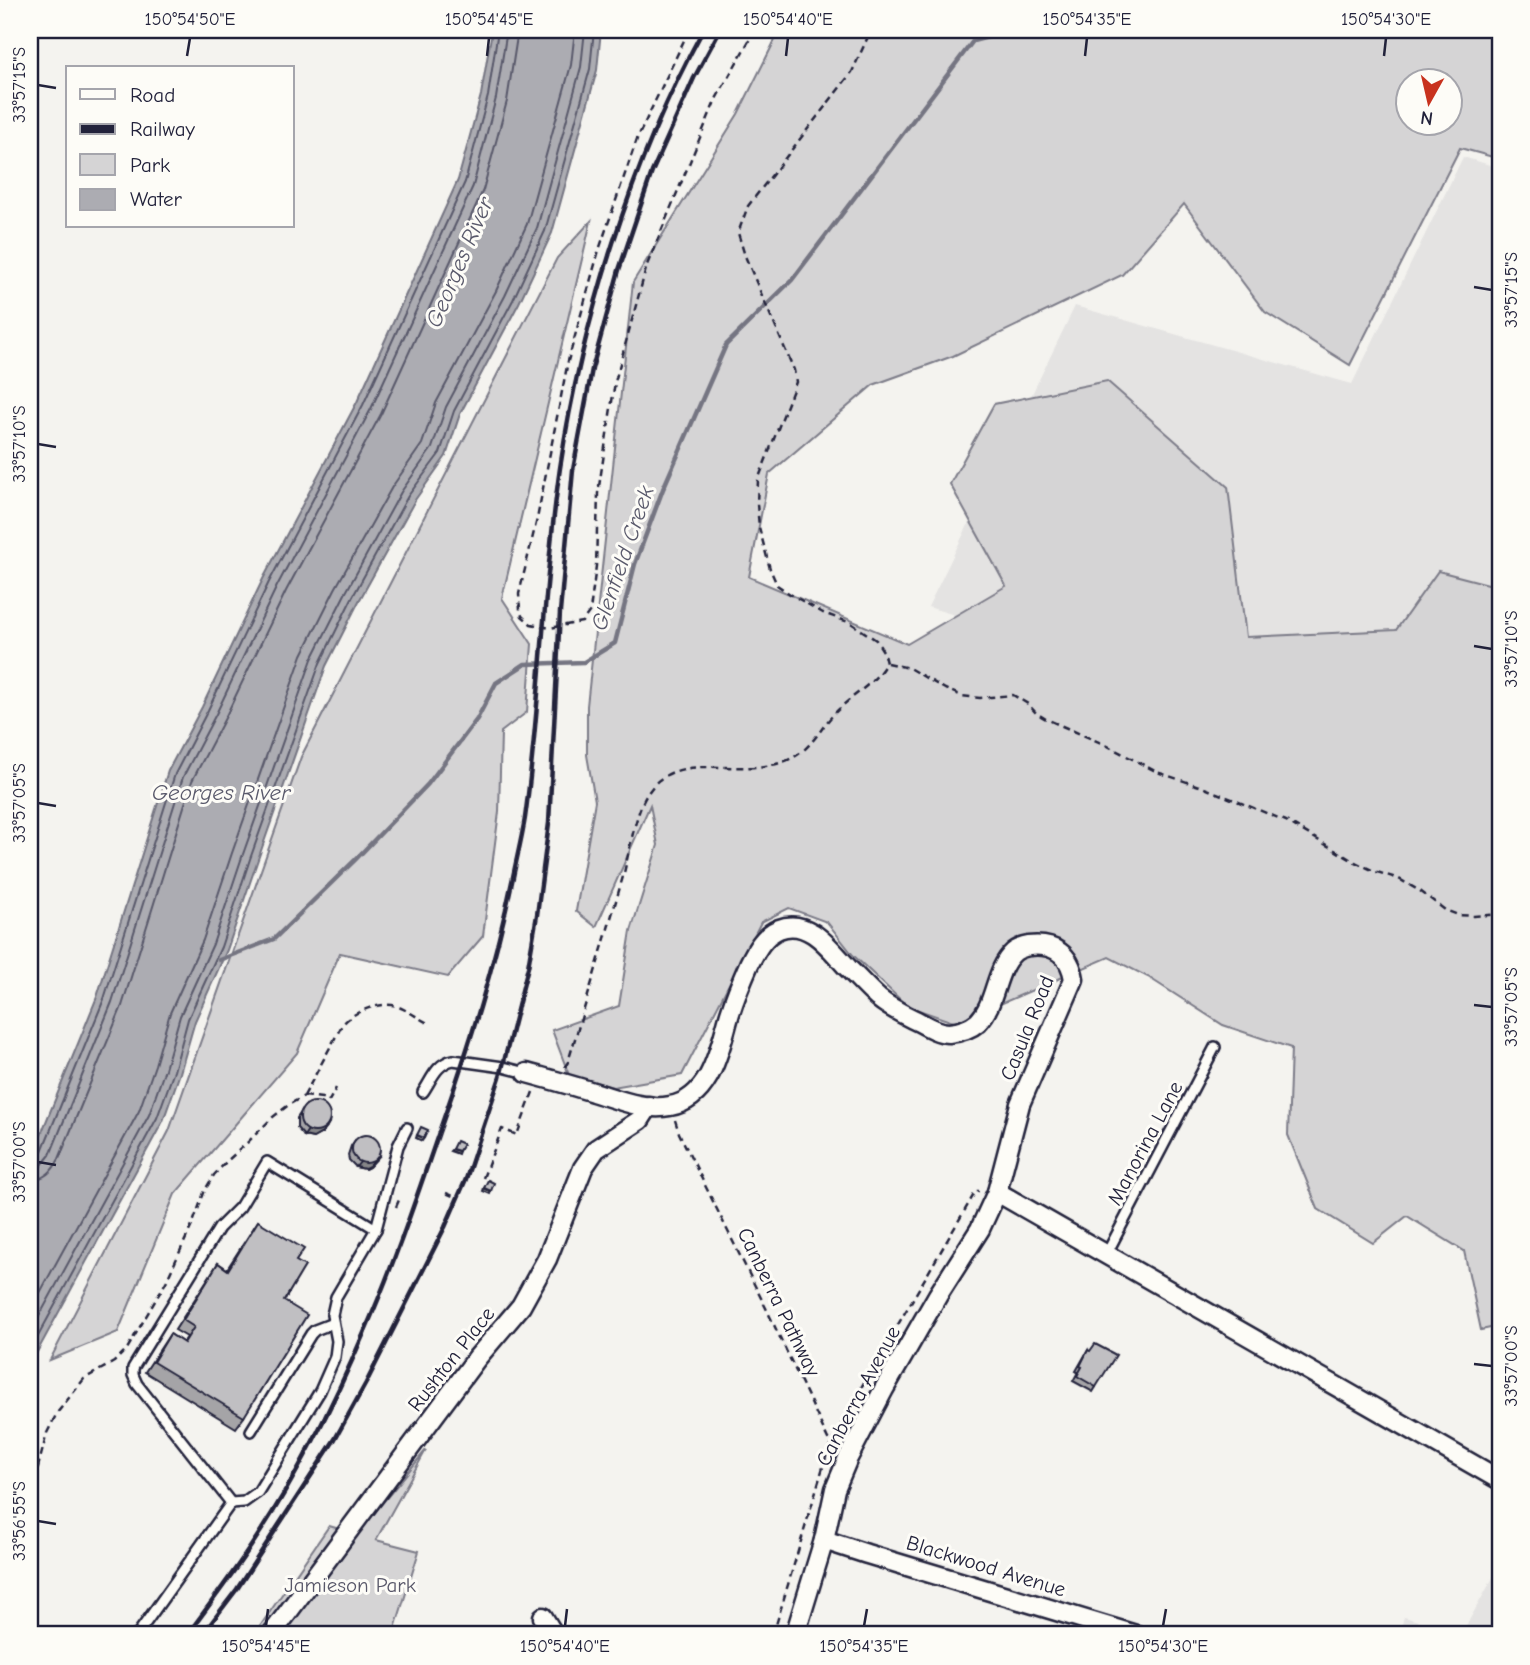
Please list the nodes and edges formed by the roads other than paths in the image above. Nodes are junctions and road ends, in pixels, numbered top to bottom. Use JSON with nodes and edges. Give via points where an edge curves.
{"nodes":[{"id":1,"x":1215,"y":1047,"type":"dead end"},
{"id":2,"x":531,"y":1080,"type":"joint"},
{"id":3,"x":423,"y":1092,"type":"dead end"},
{"id":4,"x":649,"y":1106,"type":"junction"},
{"id":5,"x":407,"y":1128,"type":"dead end"},
{"id":6,"x":997,"y":1192,"type":"junction"},
{"id":7,"x":376,"y":1229,"type":"junction"},
{"id":8,"x":1106,"y":1255,"type":"junction"},
{"id":9,"x":333,"y":1323,"type":"junction"},
{"id":10,"x":251,"y":1431,"type":"dead end"},
{"id":11,"x":1500,"y":1480,"type":"edge"},
{"id":12,"x":231,"y":1503,"type":"junction"},
{"id":13,"x":824,"y":1540,"type":"junction"},
{"id":14,"x":543,"y":1617,"type":"dead end"},
{"id":15,"x":137,"y":1635,"type":"edge"},
{"id":16,"x":271,"y":1635,"type":"edge"},
{"id":17,"x":554,"y":1635,"type":"edge"},
{"id":18,"x":795,"y":1635,"type":"edge"},
{"id":19,"x":1136,"y":1635,"type":"edge"}],
"edges":[{"from":1,"to":8,"type":"lane","name":"Manorina Lane"},
{"from":2,"to":3,"type":"lane","via":[[503,1067],[453,1060],[438,1067]]},
{"from":2,"to":4,"type":"street"},
{"from":4,"to":6,"type":"street","name":"Casula Road","via":[[671,1106],[701,1087],[712,1072],[748,966],[761,943],[779,929],[814,933],[880,999],[943,1033],[967,1029],[977,1022],[1012,954],[1042,945],[1066,957],[1073,979],[1020,1104]]},
{"from":4,"to":16,"type":"street","name":"Rushton Place","via":[[640,1120],[596,1149],[583,1168],[547,1258],[521,1306],[477,1358]]},
{"from":5,"to":7,"type":"lane"},
{"from":6,"to":8,"type":"street"},
{"from":6,"to":13,"type":"street","name":"Canberra Avenue","via":[[848,1458],[835,1489]]},
{"from":7,"to":9,"type":"lane","via":[[337,1297]]},
{"from":7,"to":12,"type":"lane","via":[[267,1162],[240,1207],[219,1228],[133,1368],[137,1384]]},
{"from":8,"to":11,"type":"street"},
{"from":9,"to":10,"type":"lane","via":[[311,1334]]},
{"from":9,"to":12,"type":"lane","via":[[337,1349],[320,1391],[258,1492],[244,1502]]},
{"from":12,"to":15,"type":"lane"},
{"from":13,"to":18,"type":"street","name":"Canberra Avenue"},
{"from":13,"to":19,"type":"street","name":"Blackwood Avenue"},
{"from":14,"to":17,"type":"street"}]}
